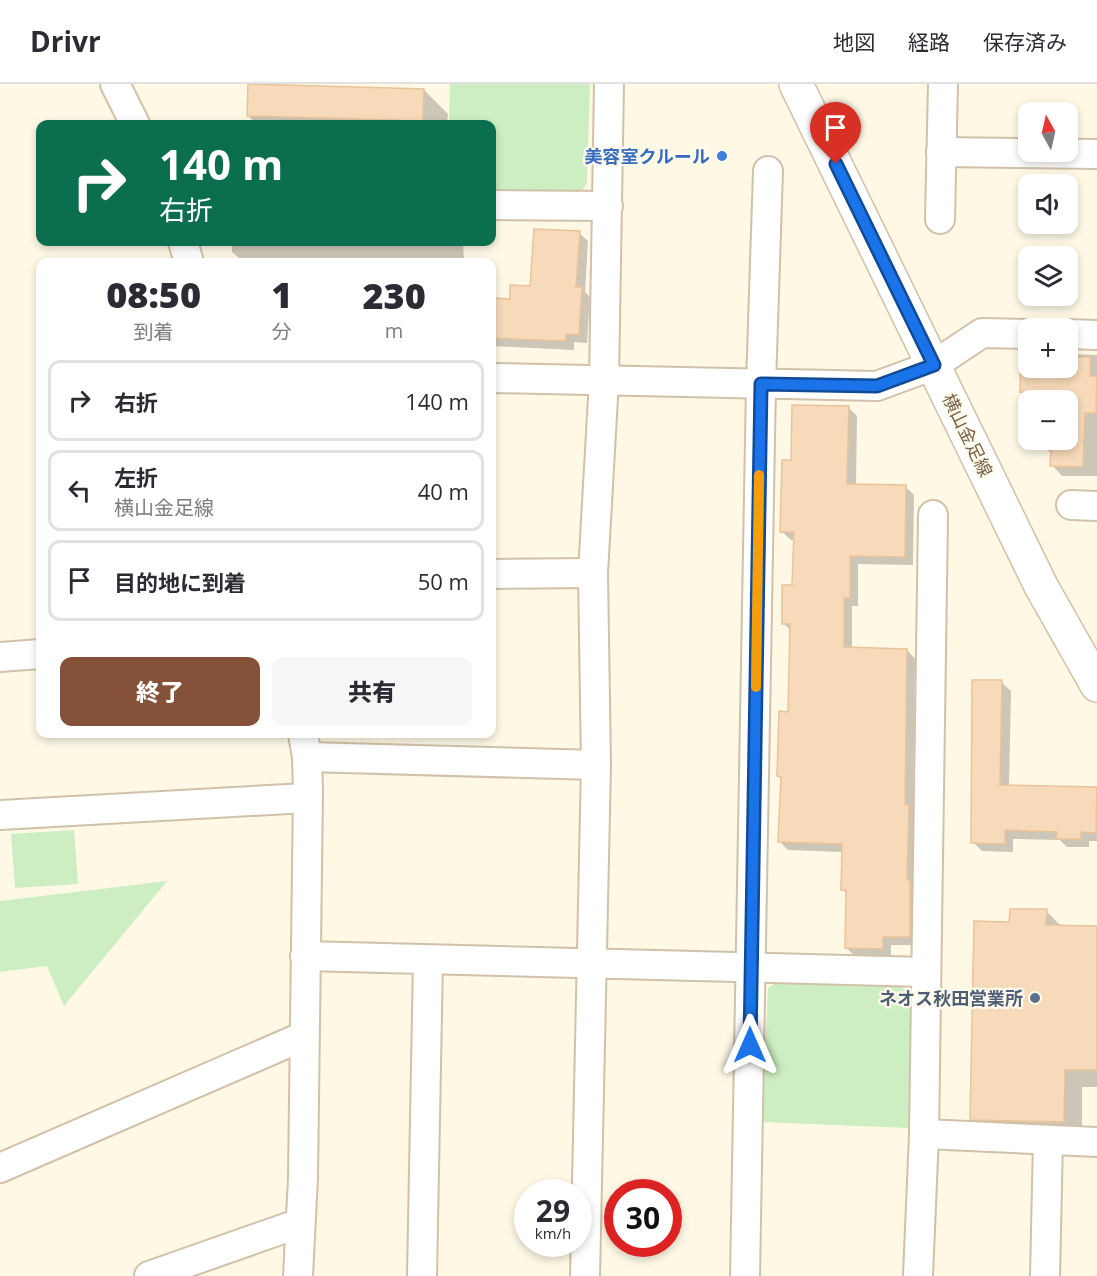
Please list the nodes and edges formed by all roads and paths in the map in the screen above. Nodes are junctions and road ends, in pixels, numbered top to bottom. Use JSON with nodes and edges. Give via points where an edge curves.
{"nodes":[{"id":1,"x":115,"y":84,"type":"edge"},
{"id":2,"x":609,"y":84,"type":"edge"},
{"id":3,"x":796,"y":84,"type":"edge"},
{"id":4,"x":943,"y":84,"type":"edge"},
{"id":5,"x":133,"y":120,"type":"edge"},
{"id":6,"x":941,"y":152,"type":"junction"},
{"id":7,"x":1097,"y":154,"type":"edge"},
{"id":8,"x":768,"y":171,"type":"dead end"},
{"id":9,"x":496,"y":205,"type":"edge"},
{"id":10,"x":608,"y":206,"type":"junction"},
{"id":11,"x":940,"y":219,"type":"dead end"},
{"id":12,"x":1018,"y":334,"type":"edge"},
{"id":13,"x":1078,"y":334,"type":"edge"},
{"id":14,"x":1097,"y":334,"type":"edge"},
{"id":15,"x":934,"y":365,"type":"junction"},
{"id":16,"x":496,"y":378,"type":"edge"},
{"id":17,"x":604,"y":380,"type":"junction"},
{"id":18,"x":761,"y":384,"type":"junction"},
{"id":19,"x":933,"y":515,"type":"dead end"},
{"id":20,"x":593,"y":573,"type":"junction"},
{"id":21,"x":496,"y":574,"type":"edge"},
{"id":22,"x":36,"y":654,"type":"edge"},
{"id":23,"x":0,"y":657,"type":"edge"},
{"id":24,"x":1097,"y":686,"type":"edge"},
{"id":25,"x":305,"y":745,"type":"edge"},
{"id":26,"x":596,"y":765,"type":"junction"},
{"id":27,"x":306,"y":798,"type":"junction"},
{"id":28,"x":0,"y":815,"type":"edge"},
{"id":29,"x":305,"y":956,"type":"junction"},
{"id":30,"x":428,"y":960,"type":"junction"},
{"id":31,"x":593,"y":962,"type":"junction"},
{"id":32,"x":750,"y":966,"type":"junction"},
{"id":33,"x":926,"y":972,"type":"junction"},
{"id":34,"x":304,"y":1036,"type":"junction"},
{"id":35,"x":924,"y":1134,"type":"junction"},
{"id":36,"x":1048,"y":1140,"type":"junction"},
{"id":37,"x":1097,"y":1143,"type":"edge"},
{"id":38,"x":0,"y":1168,"type":"edge"},
{"id":39,"x":300,"y":1222,"type":"junction"},
{"id":40,"x":149,"y":1276,"type":"edge"},
{"id":41,"x":298,"y":1276,"type":"edge"},
{"id":42,"x":422,"y":1276,"type":"edge"},
{"id":43,"x":585,"y":1276,"type":"edge"},
{"id":44,"x":745,"y":1276,"type":"edge"},
{"id":45,"x":918,"y":1276,"type":"edge"},
{"id":46,"x":1045,"y":1276,"type":"edge"}],
"edges":[{"from":1,"to":5,"type":"street"},
{"from":2,"to":10,"type":"street"},
{"from":3,"to":15,"type":"street","name":"横山金足線"},
{"from":4,"to":6,"type":"street"},
{"from":6,"to":7,"type":"street"},
{"from":6,"to":11,"type":"street"},
{"from":8,"to":18,"type":"street"},
{"from":9,"to":10,"type":"street"},
{"from":10,"to":17,"type":"street"},
{"from":12,"to":15,"type":"street","via":[[982,333]]},
{"from":13,"to":14,"type":"street"},
{"from":15,"to":18,"type":"street","via":[[877,386]]},
{"from":15,"to":24,"type":"street","name":"横山金足線","via":[[1041,586]]},
{"from":16,"to":17,"type":"street"},
{"from":17,"to":18,"type":"street"},
{"from":17,"to":20,"type":"street"},
{"from":18,"to":32,"type":"street"},
{"from":19,"to":33,"type":"street"},
{"from":20,"to":21,"type":"street"},
{"from":20,"to":26,"type":"street"},
{"from":22,"to":23,"type":"street"},
{"from":25,"to":26,"type":"street"},
{"from":25,"to":27,"type":"street"},
{"from":26,"to":31,"type":"street"},
{"from":27,"to":28,"type":"street"},
{"from":27,"to":29,"type":"street"},
{"from":29,"to":30,"type":"street"},
{"from":29,"to":34,"type":"street"},
{"from":30,"to":31,"type":"street"},
{"from":30,"to":42,"type":"street"},
{"from":31,"to":32,"type":"street"},
{"from":31,"to":43,"type":"street"},
{"from":32,"to":33,"type":"street"},
{"from":32,"to":44,"type":"street"},
{"from":33,"to":35,"type":"street"},
{"from":34,"to":38,"type":"street"},
{"from":34,"to":39,"type":"street"},
{"from":35,"to":36,"type":"street"},
{"from":35,"to":45,"type":"street"},
{"from":36,"to":37,"type":"street"},
{"from":36,"to":46,"type":"street"},
{"from":39,"to":40,"type":"street"},
{"from":39,"to":41,"type":"street"}]}
